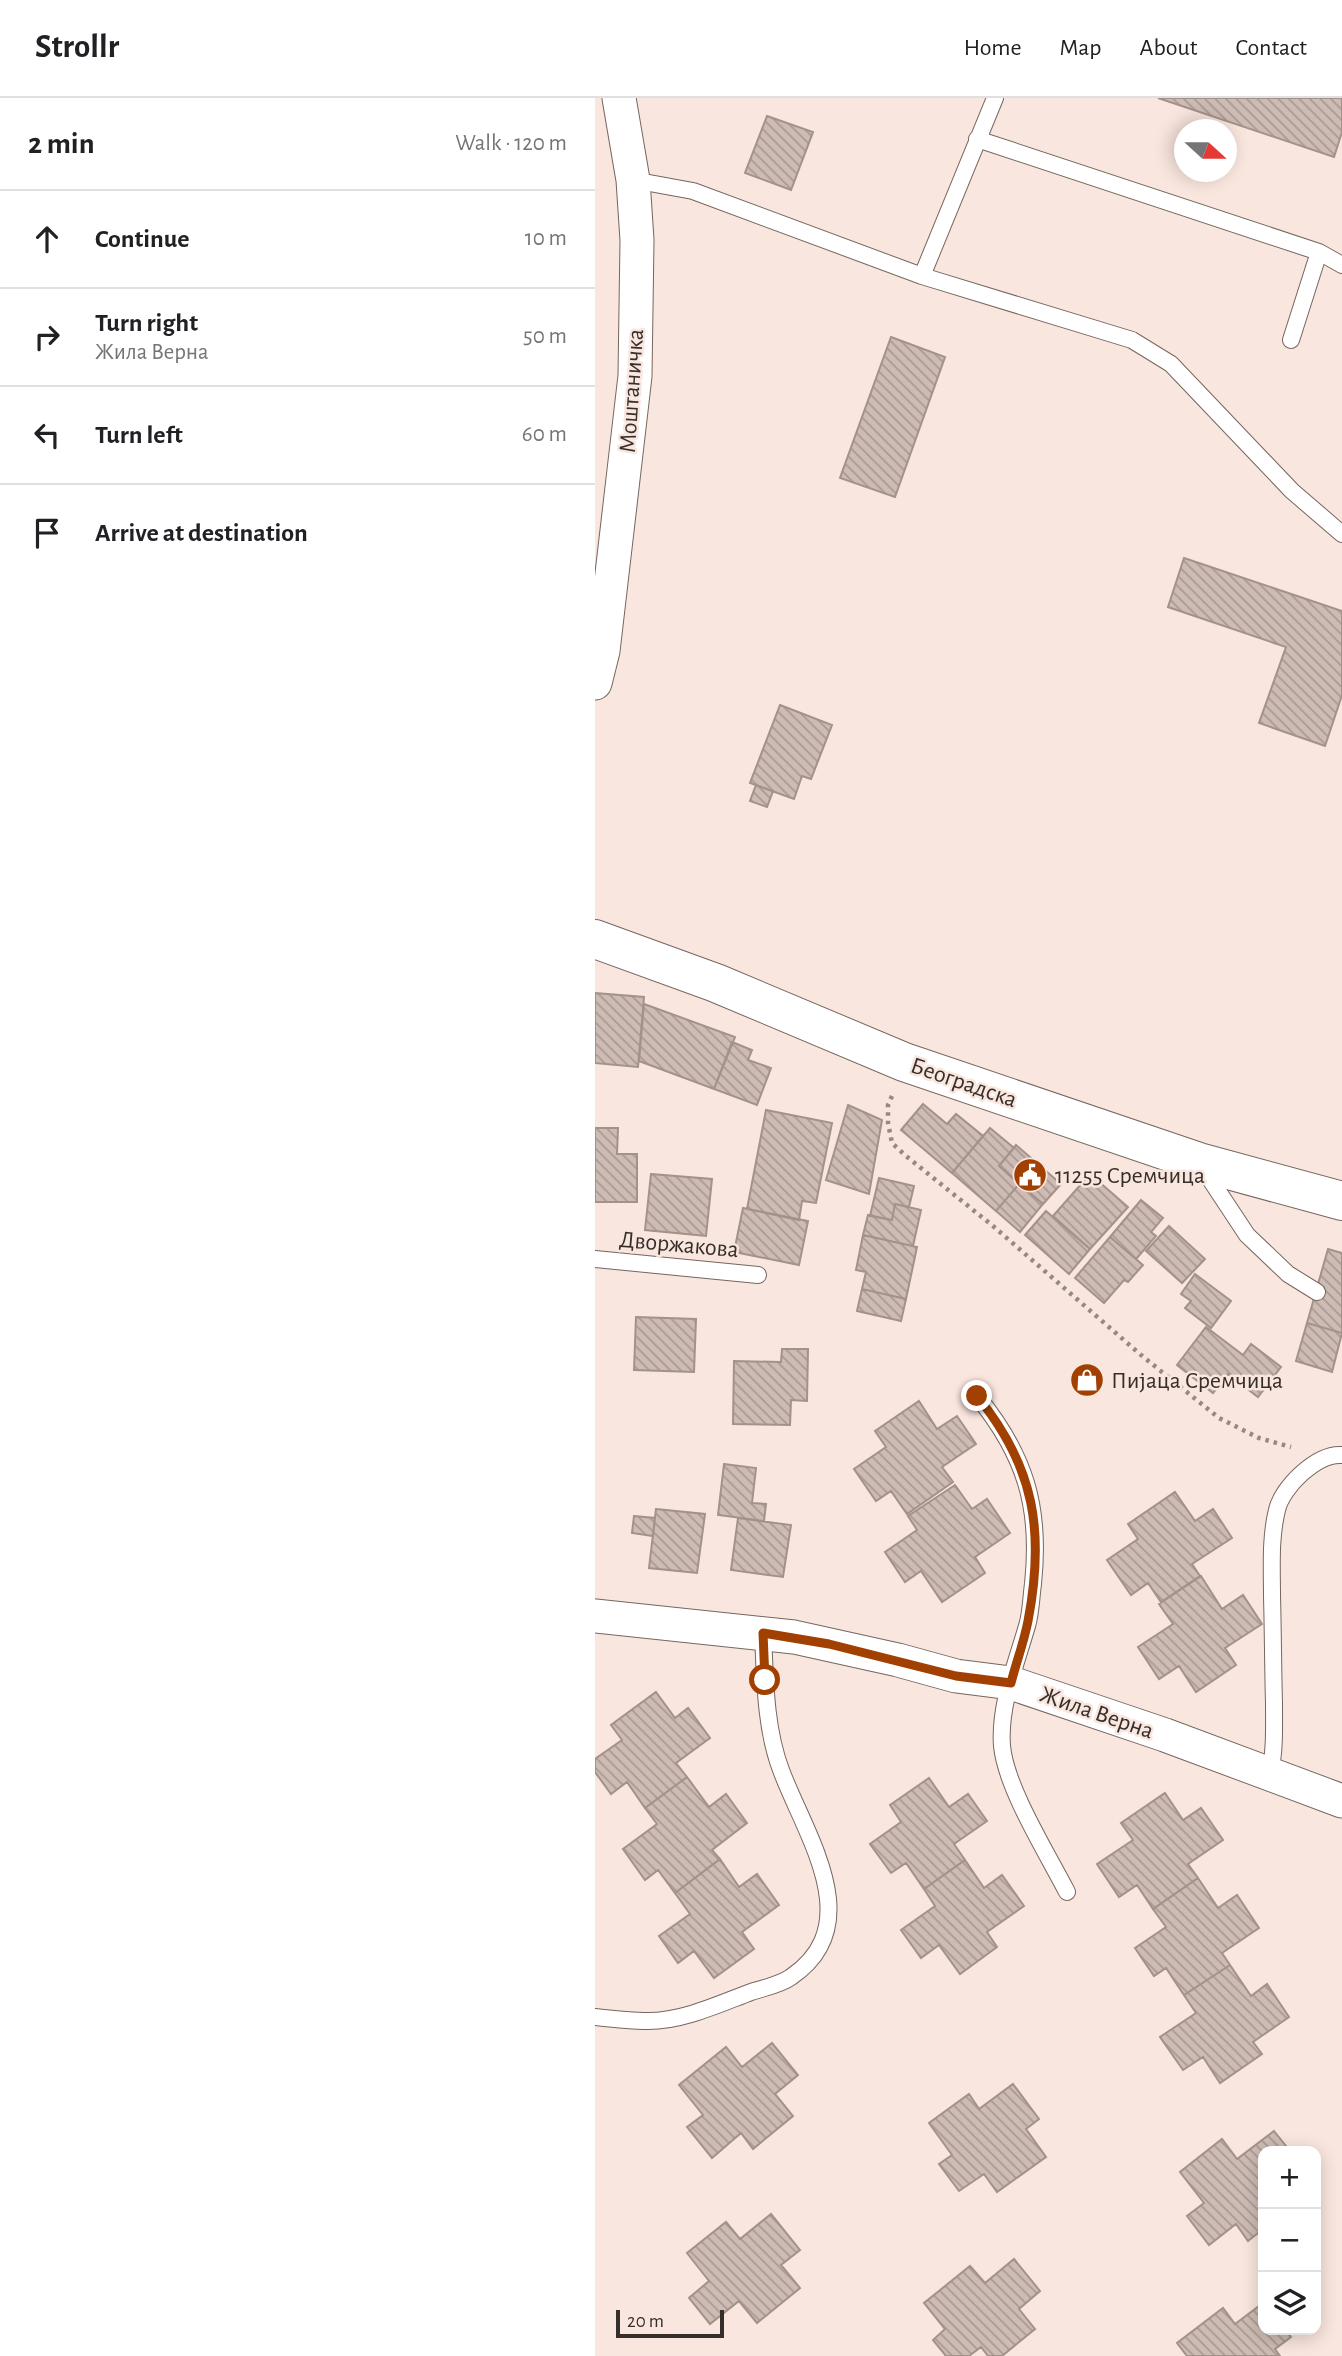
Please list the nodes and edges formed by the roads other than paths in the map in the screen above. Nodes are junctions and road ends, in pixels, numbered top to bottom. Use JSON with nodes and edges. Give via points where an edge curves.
{"nodes":[{"id":1,"x":619,"y":98,"type":"edge"},
{"id":2,"x":995,"y":98,"type":"edge"},
{"id":3,"x":977,"y":139,"type":"junction"},
{"id":4,"x":633,"y":180,"type":"junction"},
{"id":5,"x":1319,"y":252,"type":"junction"},
{"id":6,"x":1342,"y":265,"type":"edge"},
{"id":7,"x":922,"y":276,"type":"junction"},
{"id":8,"x":1291,"y":340,"type":"dead end"},
{"id":9,"x":1342,"y":534,"type":"edge"},
{"id":10,"x":595,"y":683,"type":"edge"},
{"id":11,"x":595,"y":939,"type":"edge"},
{"id":12,"x":1199,"y":1162,"type":"junction"},
{"id":13,"x":1342,"y":1200,"type":"edge"},
{"id":14,"x":595,"y":1259,"type":"edge"},
{"id":15,"x":758,"y":1275,"type":"dead end"},
{"id":16,"x":1317,"y":1292,"type":"dead end"},
{"id":17,"x":977,"y":1396,"type":"dead end"},
{"id":18,"x":1342,"y":1455,"type":"edge"},
{"id":19,"x":595,"y":1616,"type":"edge"},
{"id":20,"x":763,"y":1633,"type":"junction"},
{"id":21,"x":1011,"y":1683,"type":"junction"},
{"id":22,"x":1270,"y":1773,"type":"junction"},
{"id":23,"x":1342,"y":1801,"type":"edge"},
{"id":24,"x":1067,"y":1892,"type":"dead end"},
{"id":25,"x":595,"y":2017,"type":"edge"}],
"edges":[{"from":1,"to":4,"type":"street","name":"Моштаничка"},
{"from":2,"to":3,"type":"lane"},
{"from":3,"to":5,"type":"lane"},
{"from":3,"to":7,"type":"lane"},
{"from":4,"to":7,"type":"lane","via":[[693,191]]},
{"from":4,"to":10,"type":"street","name":"Моштаничка","via":[[635,376],[603,651]]},
{"from":5,"to":6,"type":"lane"},
{"from":5,"to":8,"type":"lane"},
{"from":7,"to":9,"type":"lane","via":[[1132,340],[1171,364],[1292,491]]},
{"from":11,"to":12,"type":"main road","name":"Београдска","via":[[904,1062]]},
{"from":12,"to":13,"type":"main road","name":"Београдска"},
{"from":12,"to":16,"type":"lane","via":[[1247,1235],[1288,1274]]},
{"from":14,"to":15,"type":"lane","name":"Дворжакова"},
{"from":17,"to":21,"type":"lane","via":[[1010,1444],[1025,1475],[1034,1510],[1035,1558],[1028,1622]]},
{"from":18,"to":22,"type":"lane","via":[[1314,1464],[1291,1482],[1277,1507]]},
{"from":19,"to":20,"type":"street","name":"Жила Верна"},
{"from":20,"to":21,"type":"street","name":"Жила Верна","via":[[829,1644],[956,1676]]},
{"from":20,"to":25,"type":"lane","via":[[771,1727],[780,1769],[818,1854],[829,1905],[826,1937],[809,1962],[789,1979],[695,2012],[650,2021]]},
{"from":21,"to":22,"type":"street","name":"Жила Верна"},
{"from":21,"to":24,"type":"lane","via":[[1002,1725],[1007,1774]]},
{"from":22,"to":23,"type":"street","name":"Жила Верна"}]}
